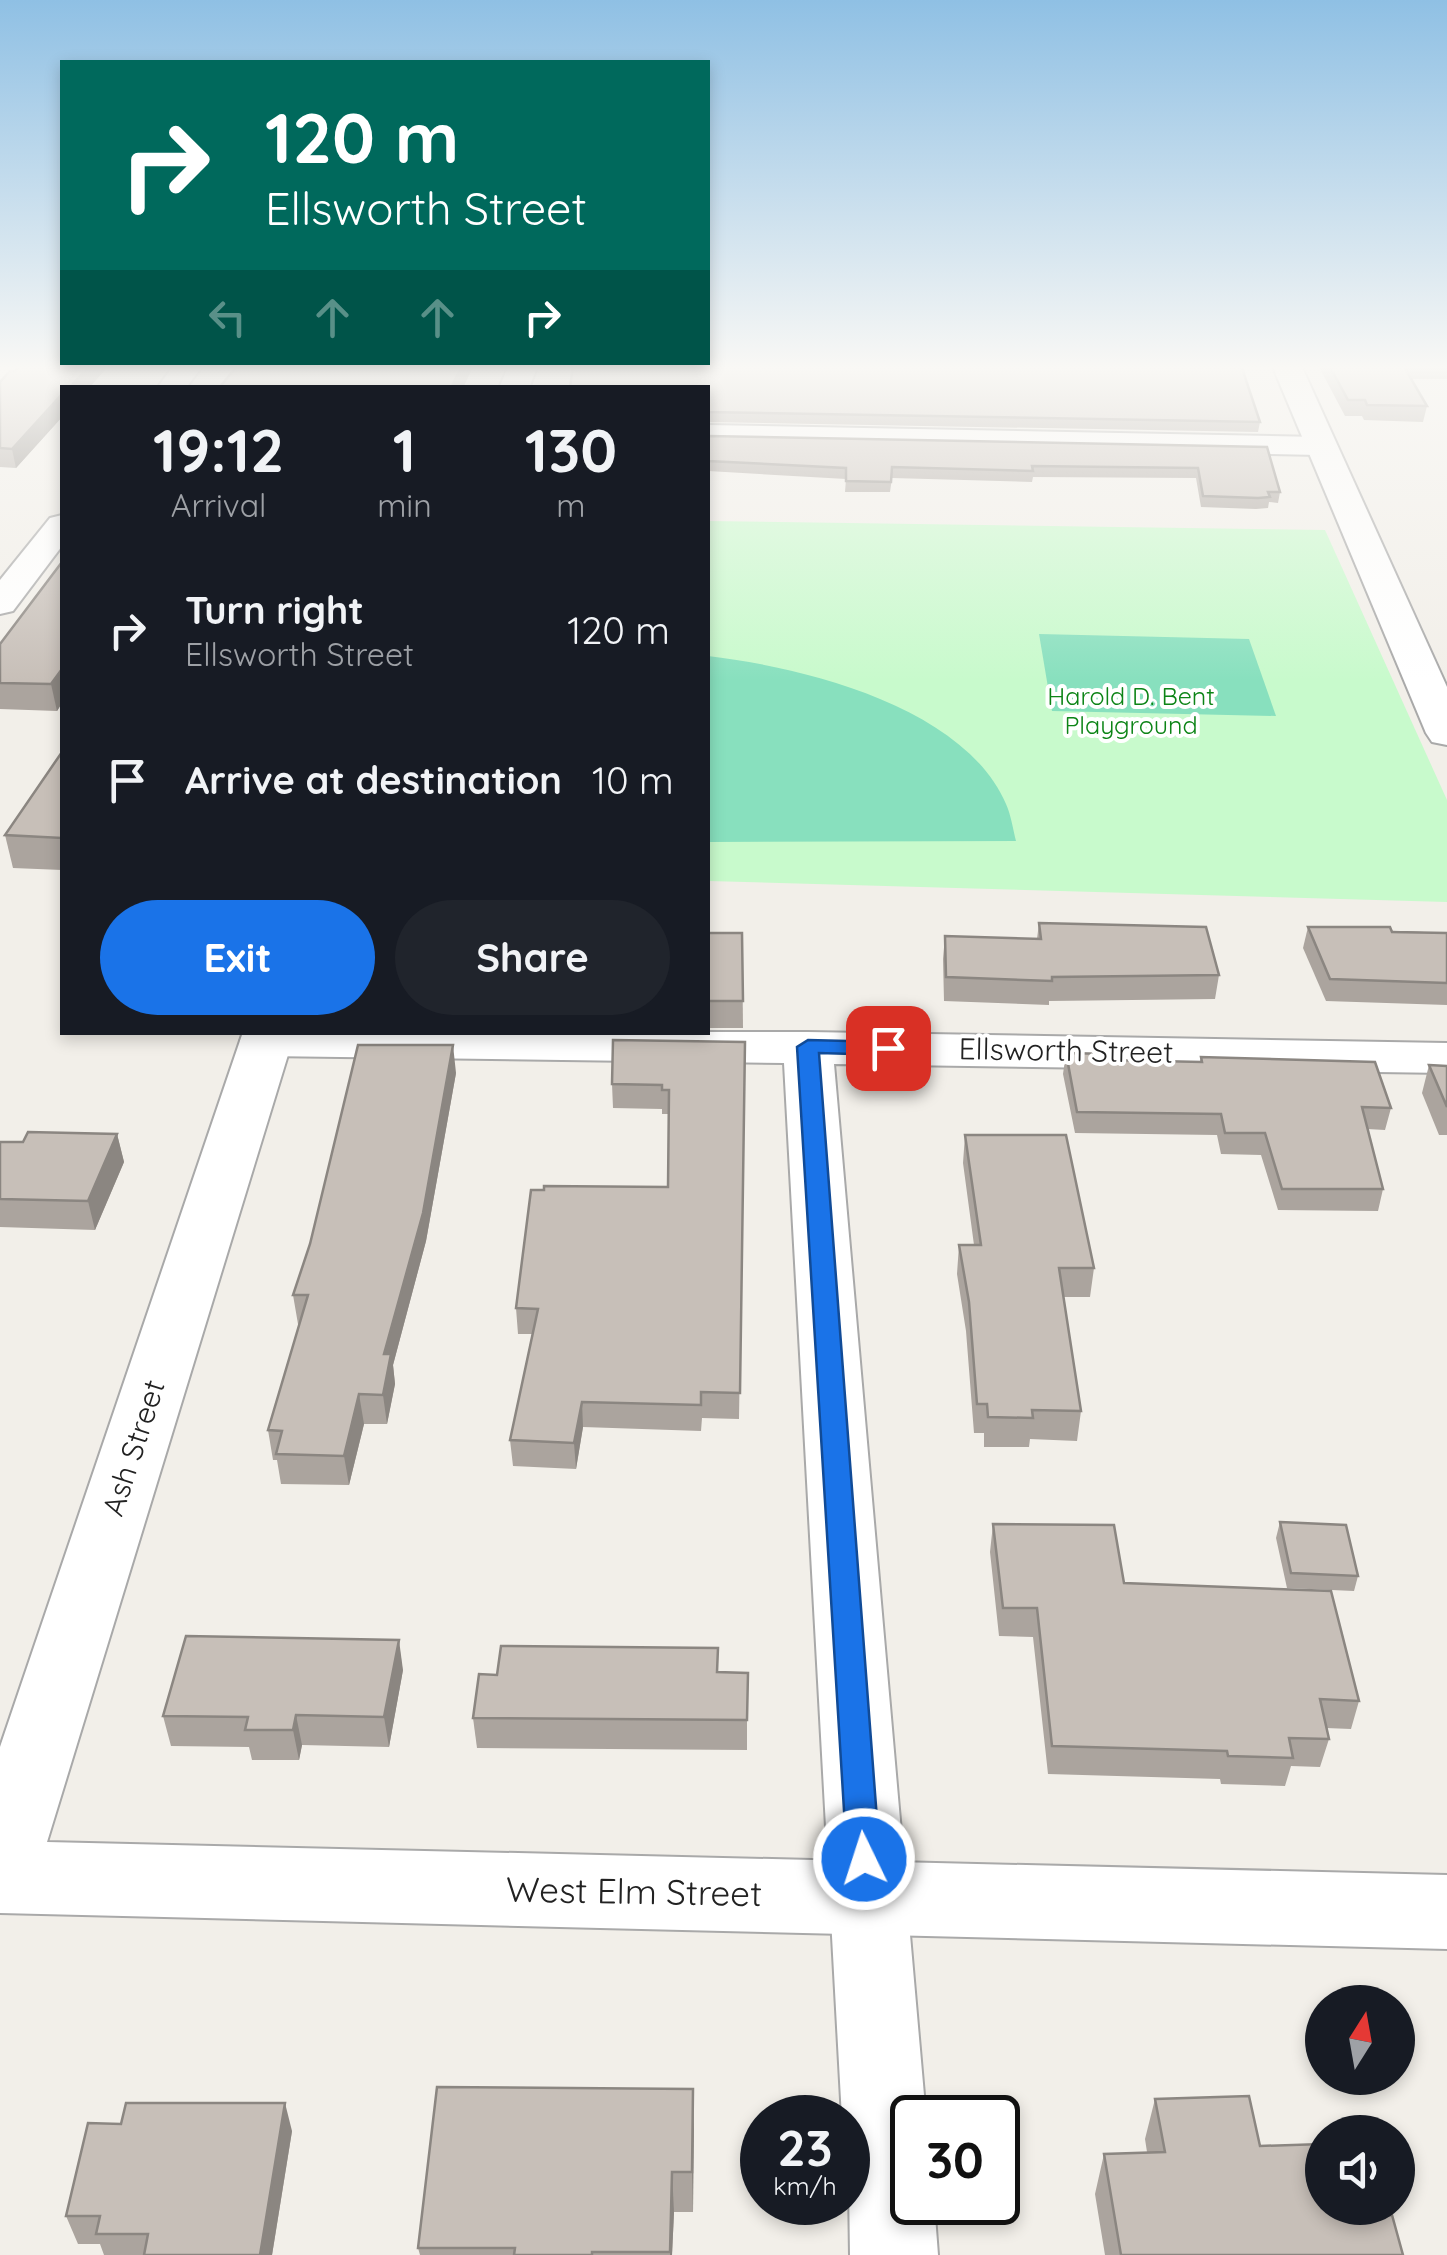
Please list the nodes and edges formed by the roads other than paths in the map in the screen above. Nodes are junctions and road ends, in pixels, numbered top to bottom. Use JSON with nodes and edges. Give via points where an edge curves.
{"nodes":[{"id":1,"x":1330,"y":470,"type":"edge"},
{"id":2,"x":60,"y":527,"type":"edge"},
{"id":3,"x":0,"y":603,"type":"edge"},
{"id":4,"x":1447,"y":733,"type":"edge"},
{"id":5,"x":267,"y":1037,"type":"edge"},
{"id":6,"x":808,"y":1047,"type":"junction"},
{"id":7,"x":1447,"y":1058,"type":"edge"},
{"id":8,"x":0,"y":1864,"type":"edge"},
{"id":9,"x":0,"y":1877,"type":"edge"},
{"id":10,"x":866,"y":1898,"type":"junction"},
{"id":11,"x":1447,"y":1912,"type":"edge"},
{"id":12,"x":894,"y":2255,"type":"edge"}],
"edges":[{"from":1,"to":4,"type":"street"},
{"from":2,"to":3,"type":"street"},
{"from":5,"to":6,"type":"street","name":"Ellsworth Street"},
{"from":5,"to":8,"type":"street","name":"Ash Street"},
{"from":6,"to":7,"type":"street","name":"Ellsworth Street"},
{"from":6,"to":10,"type":"street"},
{"from":9,"to":10,"type":"street","name":"West Elm Street"},
{"from":10,"to":11,"type":"street","name":"West Elm Street"},
{"from":10,"to":12,"type":"street"}]}
